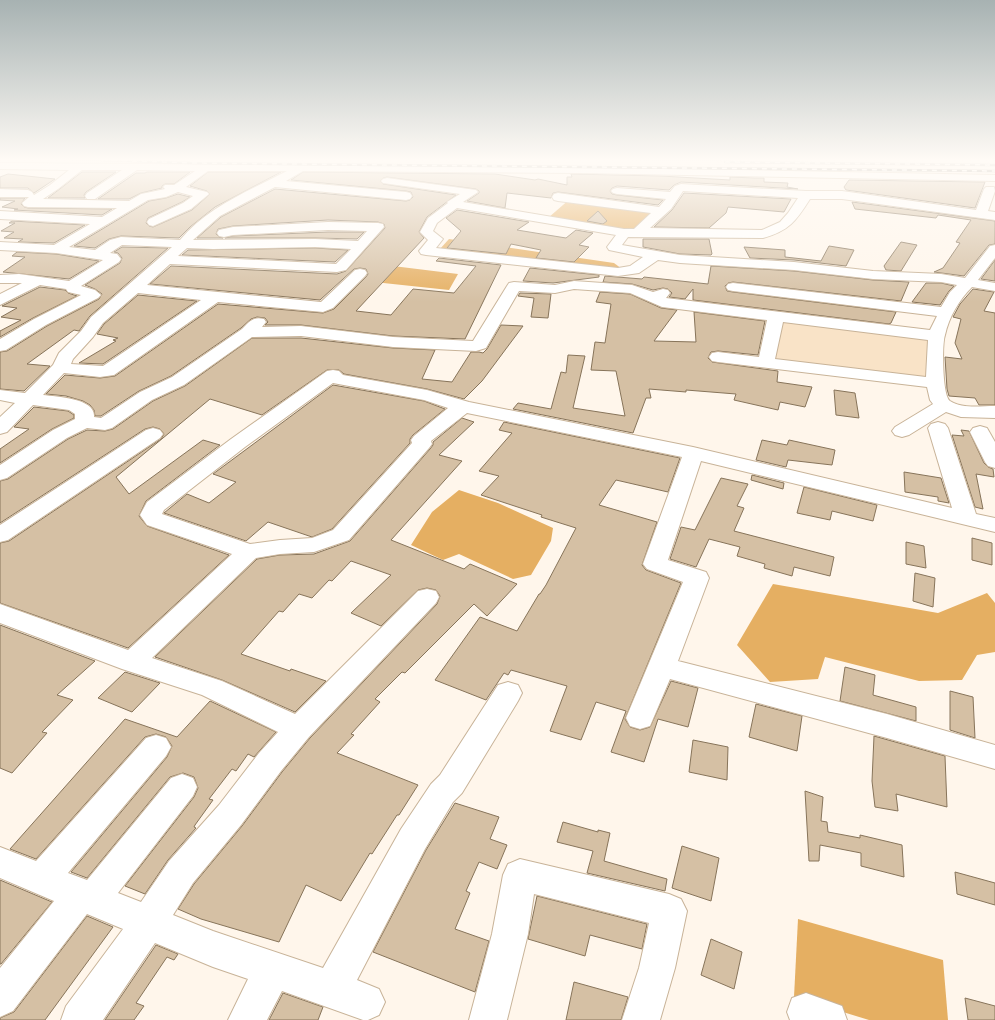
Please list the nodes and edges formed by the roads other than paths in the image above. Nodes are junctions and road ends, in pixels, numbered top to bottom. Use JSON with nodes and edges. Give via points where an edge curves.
{"nodes":[{"id":1,"x":18,"y":207,"type":"edge"},
{"id":2,"x":130,"y":207,"type":"edge"},
{"id":3,"x":186,"y":207,"type":"edge"},
{"id":4,"x":228,"y":207,"type":"edge"},
{"id":5,"x":451,"y":207,"type":"edge"},
{"id":6,"x":469,"y":207,"type":"edge"},
{"id":7,"x":546,"y":207,"type":"edge"},
{"id":8,"x":628,"y":207,"type":"edge"},
{"id":9,"x":666,"y":207,"type":"edge"},
{"id":10,"x":799,"y":207,"type":"edge"},
{"id":11,"x":924,"y":207,"type":"edge"},
{"id":12,"x":981,"y":207,"type":"edge"},
{"id":13,"x":14,"y":210,"type":"dead end"},
{"id":14,"x":660,"y":211,"type":"junction"},
{"id":15,"x":977,"y":214,"type":"junction"},
{"id":16,"x":0,"y":215,"type":"edge"},
{"id":17,"x":995,"y":216,"type":"edge"},
{"id":18,"x":532,"y":218,"type":"junction"},
{"id":19,"x":103,"y":221,"type":"junction"},
{"id":20,"x":153,"y":222,"type":"dead end"},
{"id":21,"x":964,"y":225,"type":"dead end"},
{"id":22,"x":35,"y":231,"type":"dead end"},
{"id":23,"x":192,"y":233,"type":"junction"},
{"id":24,"x":630,"y":234,"type":"junction"},
{"id":25,"x":183,"y":244,"type":"junction"},
{"id":26,"x":362,"y":245,"type":"junction"},
{"id":27,"x":4,"y":247,"type":"edge"},
{"id":28,"x":995,"y":249,"type":"edge"},
{"id":29,"x":56,"y":250,"type":"junction"},
{"id":30,"x":97,"y":255,"type":"junction"},
{"id":31,"x":656,"y":255,"type":"junction"},
{"id":32,"x":167,"y":260,"type":"junction"},
{"id":33,"x":360,"y":273,"type":"dead end"},
{"id":34,"x":0,"y":279,"type":"edge"},
{"id":35,"x":38,"y":280,"type":"junction"},
{"id":36,"x":969,"y":282,"type":"junction"},
{"id":37,"x":72,"y":287,"type":"junction"},
{"id":38,"x":733,"y":287,"type":"dead end"},
{"id":39,"x":995,"y":287,"type":"edge"},
{"id":40,"x":136,"y":288,"type":"junction"},
{"id":41,"x":215,"y":297,"type":"junction"},
{"id":42,"x":0,"y":300,"type":"edge"},
{"id":43,"x":276,"y":303,"type":"junction"},
{"id":44,"x":946,"y":312,"type":"junction"},
{"id":45,"x":776,"y":316,"type":"junction"},
{"id":46,"x":0,"y":330,"type":"edge"},
{"id":47,"x":248,"y":332,"type":"junction"},
{"id":48,"x":936,"y":336,"type":"junction"},
{"id":49,"x":0,"y":346,"type":"edge"},
{"id":50,"x":718,"y":357,"type":"dead end"},
{"id":51,"x":766,"y":363,"type":"junction"},
{"id":52,"x":61,"y":368,"type":"junction"},
{"id":53,"x":935,"y":383,"type":"junction"},
{"id":54,"x":0,"y":395,"type":"edge"},
{"id":55,"x":28,"y":398,"type":"junction"},
{"id":56,"x":944,"y":405,"type":"junction"},
{"id":57,"x":465,"y":407,"type":"junction"},
{"id":58,"x":995,"y":412,"type":"edge"},
{"id":59,"x":84,"y":422,"type":"junction"},
{"id":60,"x":0,"y":428,"type":"edge"},
{"id":61,"x":938,"y":428,"type":"dead end"},
{"id":62,"x":902,"y":431,"type":"dead end"},
{"id":63,"x":980,"y":432,"type":"dead end"},
{"id":64,"x":153,"y":434,"type":"dead end"},
{"id":65,"x":693,"y":453,"type":"junction"},
{"id":66,"x":995,"y":462,"type":"edge"},
{"id":67,"x":0,"y":474,"type":"edge"},
{"id":68,"x":966,"y":518,"type":"junction"},
{"id":69,"x":995,"y":525,"type":"edge"},
{"id":70,"x":0,"y":535,"type":"edge"},
{"id":71,"x":249,"y":552,"type":"junction"},
{"id":72,"x":427,"y":597,"type":"dead end"},
{"id":73,"x":0,"y":613,"type":"edge"},
{"id":74,"x":132,"y":662,"type":"junction"},
{"id":75,"x":662,"y":666,"type":"junction"},
{"id":76,"x":508,"y":693,"type":"dead end"},
{"id":77,"x":640,"y":718,"type":"dead end"},
{"id":78,"x":299,"y":728,"type":"junction"},
{"id":79,"x":156,"y":747,"type":"dead end"},
{"id":80,"x":995,"y":757,"type":"edge"},
{"id":81,"x":182,"y":788,"type":"dead end"},
{"id":82,"x":0,"y":862,"type":"edge"},
{"id":83,"x":42,"y":879,"type":"junction"},
{"id":84,"x":87,"y":897,"type":"junction"},
{"id":85,"x":149,"y":922,"type":"junction"},
{"id":86,"x":273,"y":969,"type":"junction"},
{"id":87,"x":331,"y":990,"type":"junction"},
{"id":88,"x":0,"y":998,"type":"edge"},
{"id":89,"x":366,"y":1002,"type":"dead end"},
{"id":90,"x":80,"y":1020,"type":"edge"},
{"id":91,"x":247,"y":1020,"type":"edge"},
{"id":92,"x":488,"y":1020,"type":"edge"},
{"id":93,"x":642,"y":1020,"type":"edge"}],
"edges":[{"from":1,"to":13,"type":"street"},
{"from":2,"to":19,"type":"street"},
{"from":3,"to":20,"type":"street"},
{"from":4,"to":23,"type":"street"},
{"from":5,"to":31,"type":"street","via":[[432,221],[426,232],[436,239],[426,250],[618,272],[634,270]]},
{"from":6,"to":18,"type":"street"},
{"from":7,"to":18,"type":"street"},
{"from":8,"to":14,"type":"street"},
{"from":9,"to":14,"type":"street"},
{"from":10,"to":24,"type":"street","via":[[789,222],[778,230],[763,234]]},
{"from":11,"to":15,"type":"street"},
{"from":12,"to":15,"type":"street"},
{"from":14,"to":24,"type":"street"},
{"from":15,"to":17,"type":"street"},
{"from":15,"to":21,"type":"street"},
{"from":16,"to":19,"type":"street"},
{"from":18,"to":24,"type":"street"},
{"from":19,"to":29,"type":"street"},
{"from":22,"to":27,"type":"street"},
{"from":23,"to":25,"type":"street"},
{"from":23,"to":26,"type":"street","via":[[328,226],[378,227]]},
{"from":24,"to":31,"type":"street","via":[[614,247]]},
{"from":25,"to":26,"type":"street"},
{"from":25,"to":30,"type":"street","via":[[121,241],[115,242]]},
{"from":25,"to":32,"type":"street"},
{"from":26,"to":32,"type":"street","via":[[341,267],[333,268]]},
{"from":27,"to":29,"type":"street"},
{"from":28,"to":36,"type":"street"},
{"from":29,"to":30,"type":"street"},
{"from":30,"to":37,"type":"street","via":[[114,259]]},
{"from":31,"to":36,"type":"street"},
{"from":32,"to":40,"type":"street"},
{"from":33,"to":43,"type":"street","via":[[327,306]]},
{"from":34,"to":35,"type":"street"},
{"from":35,"to":37,"type":"street"},
{"from":35,"to":42,"type":"street"},
{"from":36,"to":39,"type":"street"},
{"from":36,"to":44,"type":"street","via":[[955,295]]},
{"from":37,"to":46,"type":"street"},
{"from":37,"to":49,"type":"street","via":[[93,295]]},
{"from":38,"to":44,"type":"street"},
{"from":40,"to":41,"type":"street"},
{"from":40,"to":52,"type":"street","via":[[96,320],[87,334],[65,357]]},
{"from":41,"to":43,"type":"street"},
{"from":41,"to":52,"type":"street","via":[[108,371]]},
{"from":43,"to":47,"type":"street"},
{"from":44,"to":48,"type":"street"},
{"from":45,"to":47,"type":"street","via":[[662,302],[658,295],[632,290],[574,285],[555,289],[514,286],[480,344],[476,346],[393,342],[301,331]]},
{"from":45,"to":48,"type":"street"},
{"from":45,"to":51,"type":"street"},
{"from":47,"to":59,"type":"street","via":[[178,381],[146,396],[105,424]]},
{"from":48,"to":53,"type":"street"},
{"from":50,"to":51,"type":"street"},
{"from":51,"to":53,"type":"street"},
{"from":52,"to":55,"type":"street"},
{"from":53,"to":56,"type":"street","via":[[939,400]]},
{"from":54,"to":55,"type":"street"},
{"from":55,"to":59,"type":"street","via":[[74,405],[85,412]]},
{"from":55,"to":60,"type":"street"},
{"from":56,"to":58,"type":"street","via":[[961,411]]},
{"from":56,"to":62,"type":"street"},
{"from":57,"to":65,"type":"street"},
{"from":57,"to":71,"type":"street","via":[[456,411],[421,440],[422,444],[333,540],[314,545],[280,546]]},
{"from":57,"to":71,"type":"street","via":[[427,395],[337,379],[333,375],[155,506],[152,515],[155,520]]},
{"from":59,"to":67,"type":"street","via":[[60,434]]},
{"from":61,"to":68,"type":"street"},
{"from":63,"to":66,"type":"street"},
{"from":64,"to":70,"type":"street"},
{"from":65,"to":68,"type":"street"},
{"from":65,"to":75,"type":"street","via":[[655,564],[697,578]]},
{"from":68,"to":69,"type":"street"},
{"from":71,"to":74,"type":"street"},
{"from":72,"to":78,"type":"street"},
{"from":73,"to":74,"type":"street"},
{"from":74,"to":78,"type":"street","via":[[212,688]]},
{"from":75,"to":77,"type":"street"},
{"from":75,"to":80,"type":"street"},
{"from":76,"to":87,"type":"street","via":[[413,839]]},
{"from":78,"to":85,"type":"street","via":[[182,872]]},
{"from":79,"to":83,"type":"street"},
{"from":81,"to":84,"type":"street"},
{"from":82,"to":83,"type":"street"},
{"from":83,"to":84,"type":"street"},
{"from":84,"to":85,"type":"street"},
{"from":84,"to":88,"type":"street"},
{"from":85,"to":86,"type":"street","via":[[213,949]]},
{"from":85,"to":90,"type":"street"},
{"from":86,"to":87,"type":"street"},
{"from":86,"to":91,"type":"street"},
{"from":87,"to":89,"type":"street"},
{"from":92,"to":93,"type":"street","via":[[510,934],[520,875],[669,910],[657,968]]}]}
